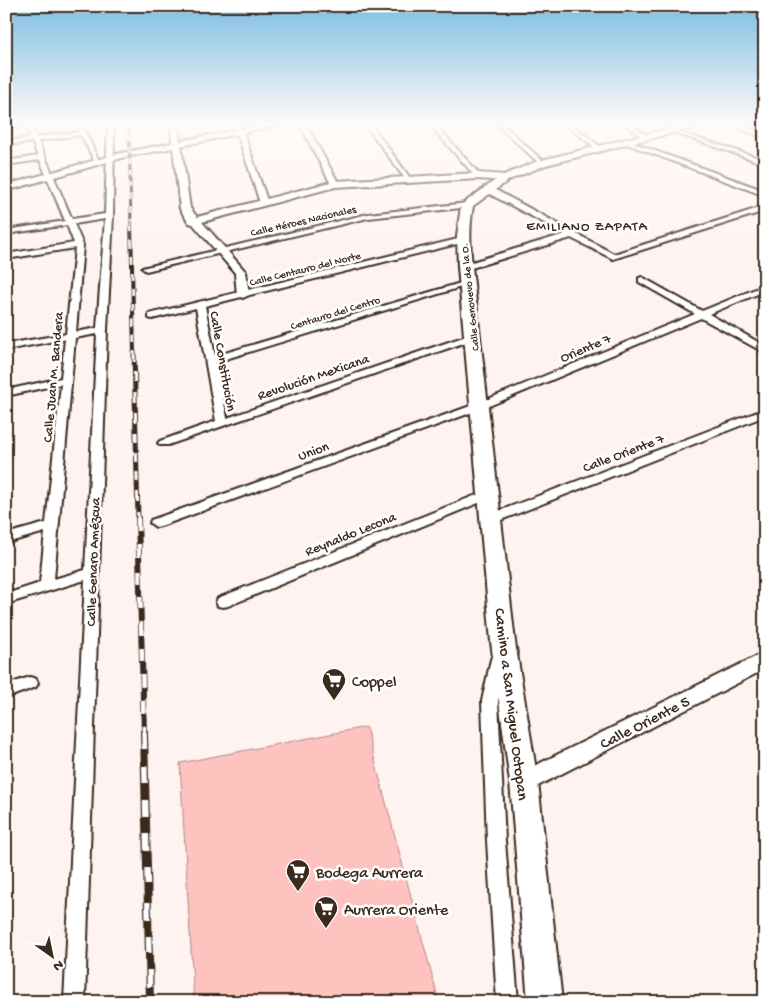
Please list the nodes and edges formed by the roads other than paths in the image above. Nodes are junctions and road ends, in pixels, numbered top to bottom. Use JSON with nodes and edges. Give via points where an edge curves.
{"nodes":[{"id":1,"x":46,"y":170,"type":"edge"},
{"id":2,"x":70,"y":170,"type":"edge"},
{"id":3,"x":111,"y":170,"type":"edge"},
{"id":4,"x":179,"y":170,"type":"edge"},
{"id":5,"x":253,"y":170,"type":"edge"},
{"id":6,"x":327,"y":170,"type":"edge"},
{"id":7,"x":401,"y":170,"type":"edge"},
{"id":8,"x":473,"y":170,"type":"edge"},
{"id":9,"x":525,"y":170,"type":"edge"},
{"id":10,"x":701,"y":170,"type":"edge"},
{"id":11,"x":49,"y":176,"type":"junction"},
{"id":12,"x":478,"y":176,"type":"junction"},
{"id":13,"x":506,"y":178,"type":"junction"},
{"id":14,"x":408,"y":179,"type":"junction"},
{"id":15,"x":335,"y":184,"type":"junction"},
{"id":16,"x":6,"y":188,"type":"edge"},
{"id":17,"x":488,"y":189,"type":"junction"},
{"id":18,"x":765,"y":194,"type":"edge"},
{"id":19,"x":264,"y":203,"type":"junction"},
{"id":20,"x":467,"y":205,"type":"junction"},
{"id":21,"x":765,"y":208,"type":"edge"},
{"id":22,"x":109,"y":216,"type":"junction"},
{"id":23,"x":68,"y":221,"type":"junction"},
{"id":24,"x":194,"y":221,"type":"junction"},
{"id":25,"x":6,"y":232,"type":"edge"},
{"id":26,"x":572,"y":235,"type":"junction"},
{"id":27,"x":462,"y":240,"type":"junction"},
{"id":28,"x":79,"y":245,"type":"junction"},
{"id":29,"x":220,"y":251,"type":"junction"},
{"id":30,"x":6,"y":257,"type":"edge"},
{"id":31,"x":465,"y":267,"type":"junction"},
{"id":32,"x":146,"y":268,"type":"dead end"},
{"id":33,"x":642,"y":280,"type":"dead end"},
{"id":34,"x":467,"y":284,"type":"junction"},
{"id":35,"x":765,"y":288,"type":"edge"},
{"id":36,"x":243,"y":295,"type":"junction"},
{"id":37,"x":200,"y":304,"type":"junction"},
{"id":38,"x":702,"y":314,"type":"junction"},
{"id":39,"x":152,"y":316,"type":"dead end"},
{"id":40,"x":102,"y":330,"type":"junction"},
{"id":41,"x":70,"y":336,"type":"junction"},
{"id":42,"x":472,"y":337,"type":"junction"},
{"id":43,"x":6,"y":347,"type":"edge"},
{"id":44,"x":765,"y":350,"type":"edge"},
{"id":45,"x":210,"y":361,"type":"junction"},
{"id":46,"x":66,"y":380,"type":"junction"},
{"id":47,"x":6,"y":393,"type":"edge"},
{"id":48,"x":480,"y":406,"type":"junction"},
{"id":49,"x":765,"y":412,"type":"edge"},
{"id":50,"x":222,"y":423,"type":"junction"},
{"id":51,"x":164,"y":443,"type":"dead end"},
{"id":52,"x":490,"y":507,"type":"junction"},
{"id":53,"x":156,"y":523,"type":"dead end"},
{"id":54,"x":52,"y":526,"type":"junction"},
{"id":55,"x":6,"y":539,"type":"edge"},
{"id":56,"x":91,"y":573,"type":"junction"},
{"id":57,"x":47,"y":585,"type":"junction"},
{"id":58,"x":6,"y":599,"type":"edge"},
{"id":59,"x":224,"y":602,"type":"dead end"},
{"id":60,"x":503,"y":642,"type":"junction"},
{"id":61,"x":765,"y":660,"type":"edge"},
{"id":62,"x":30,"y":683,"type":"dead end"},
{"id":63,"x":6,"y":692,"type":"edge"},
{"id":64,"x":524,"y":782,"type":"junction"},
{"id":65,"x":74,"y":1002,"type":"edge"},
{"id":66,"x":508,"y":1002,"type":"edge"},
{"id":67,"x":545,"y":1002,"type":"edge"}],
"edges":[{"from":1,"to":11,"type":"street"},
{"from":2,"to":11,"type":"street"},
{"from":3,"to":22,"type":"street","name":"Calle Genaro Amézcua"},
{"from":4,"to":24,"type":"street","via":[[184,209]]},
{"from":5,"to":19,"type":"street"},
{"from":6,"to":15,"type":"street"},
{"from":7,"to":14,"type":"street"},
{"from":8,"to":12,"type":"street"},
{"from":9,"to":13,"type":"main road"},
{"from":10,"to":18,"type":"street"},
{"from":11,"to":16,"type":"street"},
{"from":11,"to":23,"type":"street"},
{"from":12,"to":13,"type":"street"},
{"from":12,"to":14,"type":"street"},
{"from":13,"to":17,"type":"main road"},
{"from":14,"to":15,"type":"street"},
{"from":15,"to":19,"type":"street"},
{"from":17,"to":20,"type":"main road"},
{"from":17,"to":26,"type":"street"},
{"from":19,"to":24,"type":"street"},
{"from":20,"to":27,"type":"main road","name":"Calle Genovevo de la O."},
{"from":20,"to":29,"type":"street","name":"Calle Héroes Nacionales","via":[[368,216]]},
{"from":21,"to":26,"type":"street","via":[[613,257]]},
{"from":22,"to":23,"type":"street"},
{"from":22,"to":40,"type":"street","name":"Calle Genaro Amézcua"},
{"from":23,"to":25,"type":"street"},
{"from":23,"to":28,"type":"street"},
{"from":24,"to":29,"type":"street"},
{"from":26,"to":31,"type":"street"},
{"from":27,"to":31,"type":"main road","name":"Calle Genovevo de la O."},
{"from":27,"to":36,"type":"street","name":"Calle Centauro del Norte"},
{"from":28,"to":30,"type":"street"},
{"from":28,"to":41,"type":"street","name":"Calle Juan M. Bandera"},
{"from":29,"to":32,"type":"street","name":"Calle Héroes Nacionales"},
{"from":29,"to":36,"type":"street","via":[[240,272]]},
{"from":31,"to":34,"type":"main road","name":"Calle Genovevo de la O."},
{"from":33,"to":38,"type":"street"},
{"from":34,"to":42,"type":"main road","name":"Calle Genovevo de la O."},
{"from":34,"to":45,"type":"street","name":"Centauro del Centro"},
{"from":35,"to":38,"type":"street","name":"Oriente 7"},
{"from":36,"to":37,"type":"street","name":"Calle Centauro del Norte"},
{"from":37,"to":39,"type":"street","name":"Calle Centauro del Norte"},
{"from":37,"to":45,"type":"street","name":"Calle Constitución"},
{"from":38,"to":44,"type":"street"},
{"from":38,"to":48,"type":"street","name":"Oriente 7"},
{"from":40,"to":41,"type":"street"},
{"from":40,"to":56,"type":"street","name":"Calle Genaro Amézcua"},
{"from":41,"to":43,"type":"street"},
{"from":41,"to":46,"type":"street","name":"Calle Juan M. Bandera"},
{"from":42,"to":48,"type":"main road","name":"Calle Genovevo de la O."},
{"from":42,"to":50,"type":"street","name":"Revolución Mexicana"},
{"from":45,"to":50,"type":"street","name":"Calle Constitución"},
{"from":46,"to":47,"type":"street"},
{"from":46,"to":54,"type":"street","name":"Calle Juan M. Bandera"},
{"from":48,"to":52,"type":"main road","name":"Camino a San Miguel Octopan"},
{"from":48,"to":53,"type":"street","name":"Union"},
{"from":49,"to":52,"type":"street","name":"Calle Oriente 7"},
{"from":50,"to":51,"type":"street","name":"Revolución Mexicana"},
{"from":52,"to":59,"type":"street","name":"Reynaldo Lecona"},
{"from":52,"to":60,"type":"main road","name":"Camino a San Miguel Octopan"},
{"from":54,"to":55,"type":"street"},
{"from":54,"to":57,"type":"street","name":"Calle Juan M. Bandera"},
{"from":56,"to":57,"type":"street"},
{"from":56,"to":65,"type":"street","name":"Calle Genaro Amézcua"},
{"from":57,"to":58,"type":"street"},
{"from":60,"to":64,"type":"main road","name":"Camino a San Miguel Octopan"},
{"from":60,"to":66,"type":"street","via":[[490,701]]},
{"from":61,"to":64,"type":"street","name":"Calle Oriente 5"},
{"from":62,"to":63,"type":"street"},
{"from":64,"to":67,"type":"main road","name":"Camino a San Miguel Octopan"}]}
